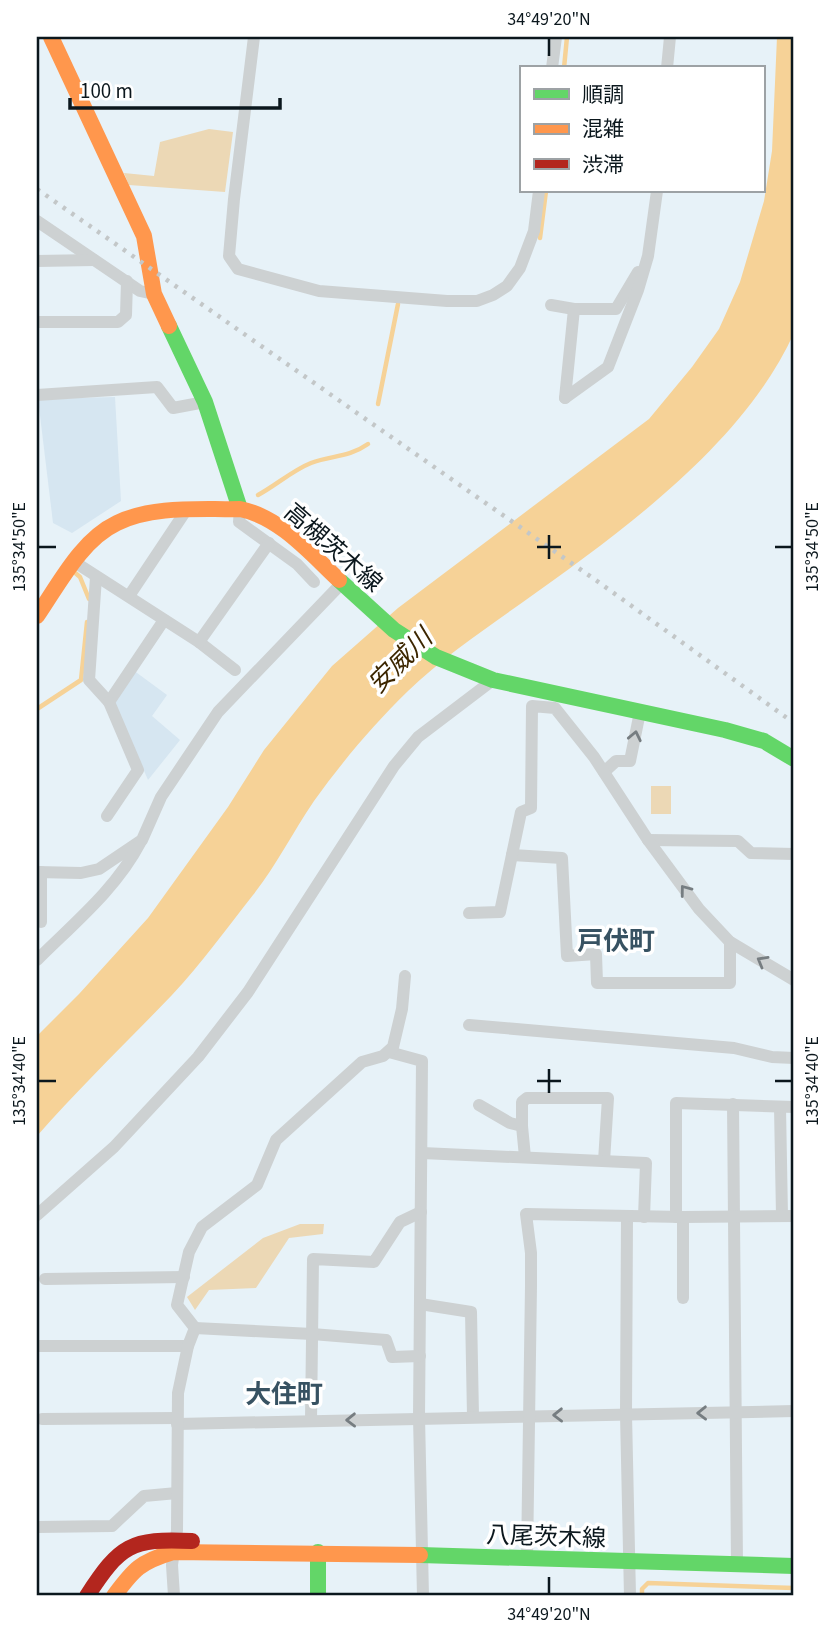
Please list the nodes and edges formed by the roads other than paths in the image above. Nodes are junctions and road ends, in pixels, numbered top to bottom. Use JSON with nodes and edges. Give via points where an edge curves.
{"nodes":[{"id":1,"x":51,"y":37,"type":"edge"},
{"id":2,"x":254,"y":37,"type":"edge"},
{"id":3,"x":556,"y":37,"type":"edge"},
{"id":4,"x":670,"y":37,"type":"edge"},
{"id":5,"x":552,"y":66,"type":"edge"},
{"id":6,"x":667,"y":66,"type":"edge"},
{"id":7,"x":539,"y":192,"type":"edge"},
{"id":8,"x":657,"y":192,"type":"edge"},
{"id":9,"x":37,"y":221,"type":"edge"},
{"id":10,"x":648,"y":256,"type":"junction"},
{"id":11,"x":94,"y":260,"type":"junction"},
{"id":12,"x":37,"y":261,"type":"edge"},
{"id":13,"x":127,"y":281,"type":"junction"},
{"id":14,"x":154,"y":294,"type":"junction"},
{"id":15,"x":551,"y":305,"type":"dead end"},
{"id":16,"x":574,"y":309,"type":"junction"},
{"id":17,"x":37,"y":322,"type":"edge"},
{"id":18,"x":37,"y":394,"type":"edge"},
{"id":19,"x":205,"y":402,"type":"junction"},
{"id":20,"x":240,"y":509,"type":"junction"},
{"id":21,"x":185,"y":512,"type":"junction"},
{"id":22,"x":269,"y":543,"type":"junction"},
{"id":23,"x":74,"y":562,"type":"junction"},
{"id":24,"x":96,"y":577,"type":"junction"},
{"id":25,"x":314,"y":582,"type":"dead end"},
{"id":26,"x":341,"y":584,"type":"junction"},
{"id":27,"x":129,"y":596,"type":"junction"},
{"id":28,"x":37,"y":616,"type":"edge"},
{"id":29,"x":164,"y":620,"type":"junction"},
{"id":30,"x":199,"y":642,"type":"junction"},
{"id":31,"x":235,"y":670,"type":"dead end"},
{"id":32,"x":493,"y":680,"type":"junction"},
{"id":33,"x":109,"y":702,"type":"junction"},
{"id":34,"x":640,"y":712,"type":"junction"},
{"id":35,"x":794,"y":759,"type":"edge"},
{"id":36,"x":604,"y":772,"type":"junction"},
{"id":37,"x":107,"y":816,"type":"dead end"},
{"id":38,"x":142,"y":840,"type":"junction"},
{"id":39,"x":648,"y":840,"type":"junction"},
{"id":40,"x":794,"y":854,"type":"edge"},
{"id":41,"x":512,"y":855,"type":"junction"},
{"id":42,"x":39,"y":872,"type":"edge"},
{"id":43,"x":469,"y":913,"type":"dead end"},
{"id":44,"x":41,"y":922,"type":"dead end"},
{"id":45,"x":730,"y":942,"type":"junction"},
{"id":46,"x":37,"y":960,"type":"edge"},
{"id":47,"x":405,"y":976,"type":"dead end"},
{"id":48,"x":794,"y":980,"type":"edge"},
{"id":49,"x":469,"y":1025,"type":"dead end"},
{"id":50,"x":389,"y":1052,"type":"junction"},
{"id":51,"x":794,"y":1058,"type":"edge"},
{"id":52,"x":733,"y":1104,"type":"junction"},
{"id":53,"x":479,"y":1105,"type":"dead end"},
{"id":54,"x":780,"y":1107,"type":"junction"},
{"id":55,"x":794,"y":1107,"type":"edge"},
{"id":56,"x":522,"y":1126,"type":"junction"},
{"id":57,"x":422,"y":1153,"type":"junction"},
{"id":58,"x":525,"y":1157,"type":"junction"},
{"id":59,"x":604,"y":1161,"type":"junction"},
{"id":60,"x":421,"y":1212,"type":"junction"},
{"id":61,"x":37,"y":1215,"type":"edge"},
{"id":62,"x":627,"y":1216,"type":"junction"},
{"id":63,"x":788,"y":1216,"type":"edge"},
{"id":64,"x":644,"y":1217,"type":"junction"},
{"id":65,"x":680,"y":1217,"type":"junction"},
{"id":66,"x":734,"y":1217,"type":"junction"},
{"id":67,"x":184,"y":1277,"type":"junction"},
{"id":68,"x":45,"y":1279,"type":"dead end"},
{"id":69,"x":683,"y":1298,"type":"dead end"},
{"id":70,"x":420,"y":1304,"type":"junction"},
{"id":71,"x":195,"y":1328,"type":"junction"},
{"id":72,"x":312,"y":1334,"type":"junction"},
{"id":73,"x":37,"y":1346,"type":"edge"},
{"id":74,"x":188,"y":1346,"type":"junction"},
{"id":75,"x":420,"y":1356,"type":"junction"},
{"id":76,"x":794,"y":1411,"type":"edge"},
{"id":77,"x":737,"y":1412,"type":"junction"},
{"id":78,"x":626,"y":1414,"type":"junction"},
{"id":79,"x":530,"y":1415,"type":"junction"},
{"id":80,"x":473,"y":1416,"type":"junction"},
{"id":81,"x":419,"y":1417,"type":"junction"},
{"id":82,"x":41,"y":1419,"type":"dead end"},
{"id":83,"x":311,"y":1420,"type":"junction"},
{"id":84,"x":177,"y":1421,"type":"junction"},
{"id":85,"x":177,"y":1493,"type":"junction"},
{"id":86,"x":37,"y":1527,"type":"edge"},
{"id":87,"x":175,"y":1546,"type":"junction"},
{"id":88,"x":318,"y":1552,"type":"junction"},
{"id":89,"x":423,"y":1556,"type":"junction"},
{"id":90,"x":527,"y":1559,"type":"junction"},
{"id":91,"x":628,"y":1562,"type":"junction"},
{"id":92,"x":737,"y":1565,"type":"junction"},
{"id":93,"x":794,"y":1566,"type":"edge"},
{"id":94,"x":87,"y":1596,"type":"edge"},
{"id":95,"x":114,"y":1596,"type":"edge"},
{"id":96,"x":174,"y":1596,"type":"edge"},
{"id":97,"x":318,"y":1596,"type":"edge"},
{"id":98,"x":423,"y":1596,"type":"edge"},
{"id":99,"x":630,"y":1596,"type":"edge"}],
"edges":[{"from":1,"to":14,"type":"main road","via":[[144,236]]},
{"from":2,"to":7,"type":"street","via":[[229,256],[238,269],[319,291],[477,301],[507,286],[520,268],[534,231]]},
{"from":3,"to":5,"type":"street"},
{"from":4,"to":6,"type":"street"},
{"from":8,"to":10,"type":"street"},
{"from":9,"to":11,"type":"street"},
{"from":10,"to":16,"type":"street","via":[[616,309]]},
{"from":10,"to":16,"type":"street","via":[[608,367],[565,398]]},
{"from":11,"to":12,"type":"street"},
{"from":11,"to":13,"type":"street"},
{"from":13,"to":14,"type":"street"},
{"from":13,"to":17,"type":"street","via":[[126,315],[118,323]]},
{"from":14,"to":19,"type":"main road"},
{"from":15,"to":16,"type":"street"},
{"from":18,"to":19,"type":"street","via":[[157,387],[173,408]]},
{"from":19,"to":20,"type":"main road"},
{"from":20,"to":21,"type":"main road"},
{"from":20,"to":22,"type":"street","via":[[239,522]]},
{"from":20,"to":26,"type":"main road","name":"高槻茨木線","via":[[282,528]]},
{"from":21,"to":23,"type":"main road","via":[[134,517],[115,524]]},
{"from":21,"to":27,"type":"street"},
{"from":22,"to":25,"type":"street"},
{"from":22,"to":30,"type":"street"},
{"from":23,"to":24,"type":"street"},
{"from":23,"to":28,"type":"main road"},
{"from":24,"to":27,"type":"street"},
{"from":24,"to":33,"type":"street","via":[[89,680]]},
{"from":26,"to":32,"type":"main road","name":"高槻茨木線","via":[[394,631],[436,657]]},
{"from":26,"to":38,"type":"street","via":[[218,712],[161,797]]},
{"from":27,"to":29,"type":"street"},
{"from":29,"to":30,"type":"street"},
{"from":29,"to":33,"type":"street"},
{"from":30,"to":31,"type":"street"},
{"from":32,"to":34,"type":"main road","name":"高槻茨木線"},
{"from":32,"to":61,"type":"street","via":[[418,737],[394,766],[248,992],[198,1057],[114,1147]]},
{"from":33,"to":37,"type":"street","via":[[138,770]]},
{"from":34,"to":35,"type":"main road","name":"高槻茨木線","via":[[764,741]]},
{"from":36,"to":34,"type":"street","one_way":true,"via":[[615,761],[630,761]]},
{"from":36,"to":39,"type":"street"},
{"from":36,"to":41,"type":"street","via":[[555,708],[532,706],[531,808],[521,812]]},
{"from":38,"to":42,"type":"street","via":[[99,869]]},
{"from":38,"to":46,"type":"street","via":[[107,890]]},
{"from":39,"to":40,"type":"street","via":[[738,841],[751,853]]},
{"from":45,"to":39,"type":"street","one_way":true},
{"from":41,"to":43,"type":"street","via":[[500,912]]},
{"from":41,"to":45,"type":"street","via":[[562,858],[567,956],[596,954],[597,983],[730,983]]},
{"from":42,"to":44,"type":"street"},
{"from":48,"to":45,"type":"street","one_way":true},
{"from":47,"to":50,"type":"street","via":[[398,1030]]},
{"from":49,"to":51,"type":"street","via":[[734,1048]]},
{"from":50,"to":57,"type":"street","via":[[422,1061]]},
{"from":50,"to":67,"type":"street","via":[[362,1062],[276,1140],[257,1185],[202,1227],[189,1252]]},
{"from":52,"to":54,"type":"street"},
{"from":52,"to":65,"type":"street","via":[[676,1103]]},
{"from":52,"to":66,"type":"street"},
{"from":53,"to":56,"type":"street"},
{"from":54,"to":55,"type":"street"},
{"from":54,"to":63,"type":"street"},
{"from":56,"to":58,"type":"street"},
{"from":56,"to":59,"type":"street","via":[[522,1102],[527,1098],[608,1098]]},
{"from":57,"to":58,"type":"street"},
{"from":57,"to":60,"type":"street"},
{"from":58,"to":59,"type":"street"},
{"from":59,"to":64,"type":"street","via":[[646,1163]]},
{"from":60,"to":70,"type":"street"},
{"from":60,"to":72,"type":"street","via":[[400,1222],[374,1262],[313,1259]]},
{"from":62,"to":64,"type":"street"},
{"from":62,"to":78,"type":"street"},
{"from":62,"to":79,"type":"street","via":[[526,1214],[531,1254]]},
{"from":63,"to":66,"type":"street"},
{"from":64,"to":65,"type":"street"},
{"from":65,"to":66,"type":"street"},
{"from":65,"to":69,"type":"street"},
{"from":66,"to":77,"type":"street"},
{"from":67,"to":68,"type":"street"},
{"from":67,"to":71,"type":"street","via":[[177,1305]]},
{"from":70,"to":75,"type":"street"},
{"from":70,"to":80,"type":"street","via":[[471,1312]]},
{"from":71,"to":72,"type":"street"},
{"from":71,"to":74,"type":"street"},
{"from":72,"to":75,"type":"street","via":[[386,1340],[392,1357]]},
{"from":72,"to":83,"type":"street"},
{"from":73,"to":74,"type":"street"},
{"from":74,"to":84,"type":"street"},
{"from":75,"to":81,"type":"street"},
{"from":76,"to":77,"type":"street"},
{"from":77,"to":78,"type":"street","one_way":true},
{"from":77,"to":92,"type":"street"},
{"from":78,"to":79,"type":"street","one_way":true},
{"from":78,"to":91,"type":"street"},
{"from":79,"to":80,"type":"street"},
{"from":79,"to":90,"type":"street"},
{"from":80,"to":81,"type":"street"},
{"from":81,"to":83,"type":"street","one_way":true},
{"from":81,"to":89,"type":"street"},
{"from":82,"to":84,"type":"street"},
{"from":83,"to":84,"type":"street"},
{"from":84,"to":85,"type":"street"},
{"from":85,"to":86,"type":"street","via":[[144,1496],[112,1526]]},
{"from":85,"to":87,"type":"street"},
{"from":87,"to":88,"type":"main road","name":"八尾茨木線"},
{"from":87,"to":94,"type":"main road","name":"八尾茨木線","via":[[140,1542],[122,1548]]},
{"from":87,"to":95,"type":"main road","name":"八尾茨木線","via":[[133,1570]]},
{"from":87,"to":96,"type":"street"},
{"from":88,"to":89,"type":"main road","name":"八尾茨木線"},
{"from":88,"to":97,"type":"main road"},
{"from":89,"to":90,"type":"main road","name":"八尾茨木線"},
{"from":89,"to":98,"type":"street"},
{"from":90,"to":91,"type":"main road","name":"八尾茨木線"},
{"from":91,"to":92,"type":"main road","name":"八尾茨木線"},
{"from":91,"to":99,"type":"street"},
{"from":92,"to":93,"type":"main road","name":"八尾茨木線"}]}
